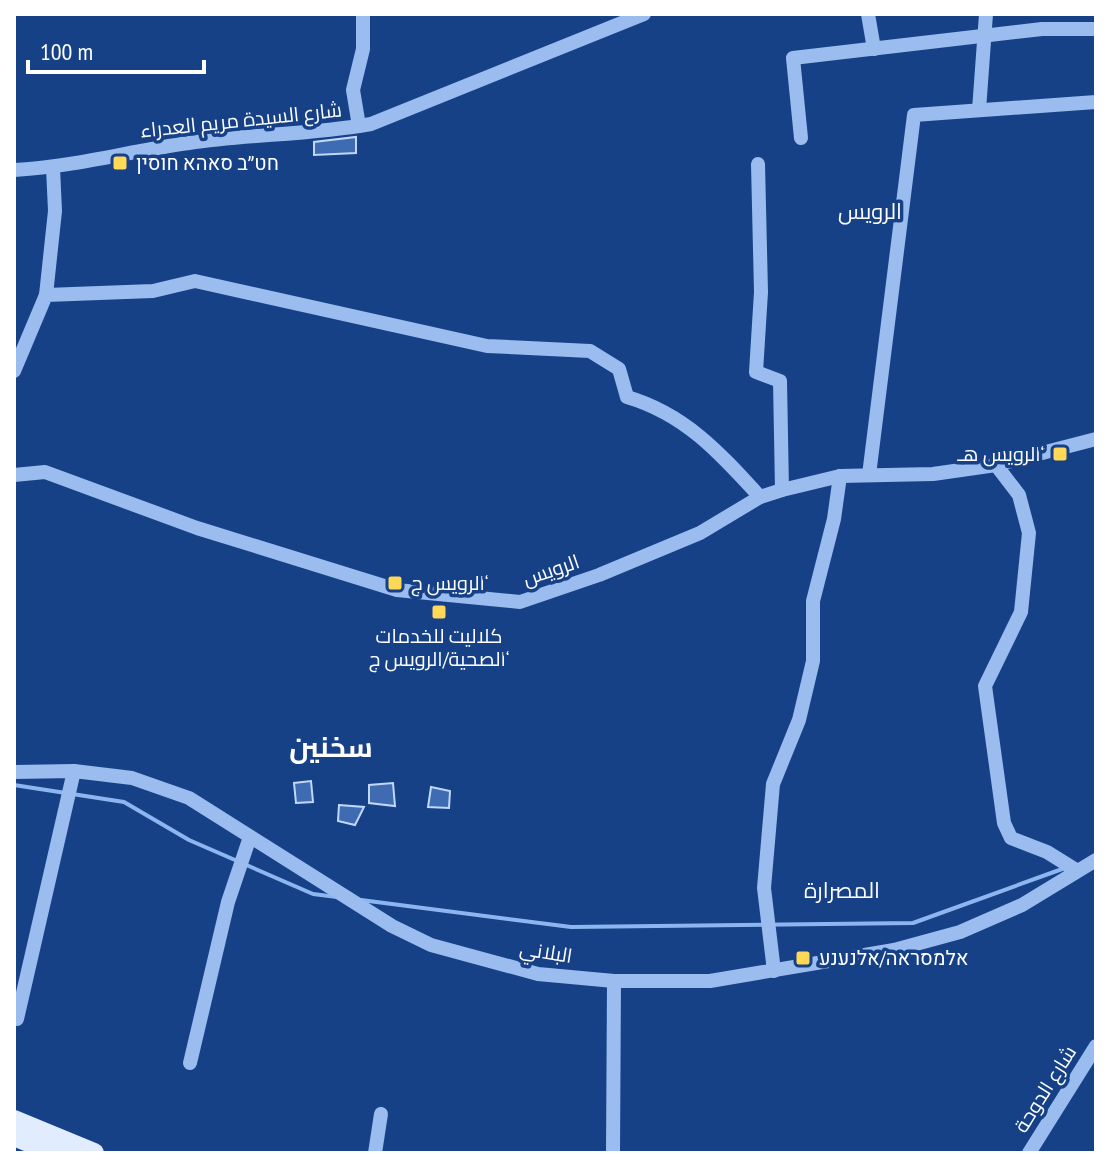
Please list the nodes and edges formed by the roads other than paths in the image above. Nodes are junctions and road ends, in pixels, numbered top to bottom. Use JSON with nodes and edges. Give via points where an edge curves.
{"nodes":[{"id":1,"x":363,"y":14,"type":"edge"},
{"id":2,"x":644,"y":14,"type":"edge"},
{"id":3,"x":868,"y":14,"type":"edge"},
{"id":4,"x":986,"y":14,"type":"edge"},
{"id":5,"x":1096,"y":29,"type":"edge"},
{"id":6,"x":984,"y":39,"type":"junction"},
{"id":7,"x":874,"y":49,"type":"junction"},
{"id":8,"x":1096,"y":102,"type":"edge"},
{"id":9,"x":979,"y":110,"type":"junction"},
{"id":10,"x":359,"y":126,"type":"junction"},
{"id":11,"x":801,"y":138,"type":"dead end"},
{"id":12,"x":758,"y":164,"type":"dead end"},
{"id":13,"x":53,"y":168,"type":"junction"},
{"id":14,"x":14,"y":170,"type":"edge"},
{"id":15,"x":46,"y":295,"type":"junction"},
{"id":16,"x":14,"y":371,"type":"edge"},
{"id":17,"x":1096,"y":439,"type":"edge"},
{"id":18,"x":996,"y":465,"type":"junction"},
{"id":19,"x":14,"y":475,"type":"edge"},
{"id":20,"x":869,"y":475,"type":"junction"},
{"id":21,"x":840,"y":476,"type":"junction"},
{"id":22,"x":782,"y":490,"type":"junction"},
{"id":23,"x":760,"y":497,"type":"junction"},
{"id":24,"x":74,"y":771,"type":"junction"},
{"id":25,"x":14,"y":772,"type":"edge"},
{"id":26,"x":250,"y":837,"type":"junction"},
{"id":27,"x":1096,"y":860,"type":"edge"},
{"id":28,"x":1076,"y":870,"type":"junction"},
{"id":29,"x":774,"y":971,"type":"junction"},
{"id":30,"x":614,"y":981,"type":"junction"},
{"id":31,"x":17,"y":1019,"type":"dead end"},
{"id":32,"x":1096,"y":1046,"type":"edge"},
{"id":33,"x":190,"y":1063,"type":"dead end"},
{"id":34,"x":381,"y":1114,"type":"dead end"},
{"id":35,"x":14,"y":1120,"type":"edge"},
{"id":36,"x":14,"y":1136,"type":"edge"},
{"id":37,"x":55,"y":1153,"type":"edge"},
{"id":38,"x":94,"y":1153,"type":"edge"},
{"id":39,"x":375,"y":1153,"type":"edge"},
{"id":40,"x":613,"y":1153,"type":"edge"},
{"id":41,"x":1029,"y":1153,"type":"edge"}],
"edges":[{"from":1,"to":10,"type":"street","via":[[363,49],[353,90]]},
{"from":2,"to":10,"type":"street","name":"شارع السيدة مريم العدراء"},
{"from":3,"to":7,"type":"street"},
{"from":4,"to":6,"type":"street"},
{"from":5,"to":6,"type":"street","via":[[1042,29]]},
{"from":6,"to":7,"type":"street"},
{"from":6,"to":9,"type":"street"},
{"from":7,"to":11,"type":"street","via":[[793,58]]},
{"from":8,"to":9,"type":"street"},
{"from":9,"to":20,"type":"street","via":[[914,115]]},
{"from":10,"to":13,"type":"street","name":"شارع السيدة مريم العدراء","via":[[191,142]]},
{"from":12,"to":22,"type":"street","via":[[761,292],[756,372],[780,381]]},
{"from":13,"to":14,"type":"street","name":"شارع السيدة مريم العدراء"},
{"from":13,"to":15,"type":"street","via":[[55,211]]},
{"from":15,"to":16,"type":"street"},
{"from":15,"to":23,"type":"street","via":[[153,291],[195,281],[487,346],[590,351],[619,369],[627,397],[659,406],[707,439]]},
{"from":17,"to":18,"type":"street","name":"الرويس"},
{"from":18,"to":20,"type":"street","name":"الرويس","via":[[933,474]]},
{"from":18,"to":28,"type":"street","via":[[1019,495],[1029,533],[1021,612],[985,686],[1004,823],[1011,838]]},
{"from":19,"to":23,"type":"street","name":"الرويس","via":[[45,472],[197,528],[397,590],[520,602],[700,533]]},
{"from":20,"to":21,"type":"street","name":"الرويس"},
{"from":21,"to":22,"type":"street","name":"الرويس"},
{"from":21,"to":29,"type":"street","via":[[813,601],[813,661],[799,720],[773,784],[764,888]]},
{"from":22,"to":23,"type":"street","name":"الرويس"},
{"from":24,"to":25,"type":"street","name":"البلاني"},
{"from":24,"to":26,"type":"street","name":"البلاني","via":[[132,778],[189,798]]},
{"from":24,"to":31,"type":"street"},
{"from":26,"to":30,"type":"street","name":"البلاني","via":[[431,945],[538,974]]},
{"from":26,"to":33,"type":"street","via":[[228,902]]},
{"from":27,"to":28,"type":"street","name":"البلاني"},
{"from":28,"to":29,"type":"street","name":"البلاني","via":[[1022,905],[960,932],[894,950]]},
{"from":29,"to":30,"type":"street","name":"البلاني","via":[[710,981]]},
{"from":30,"to":40,"type":"street"},
{"from":32,"to":41,"type":"street","name":"شارع الدوحة"},
{"from":34,"to":39,"type":"street"},
{"from":35,"to":38,"type":"main road"},
{"from":36,"to":37,"type":"main road"}]}
